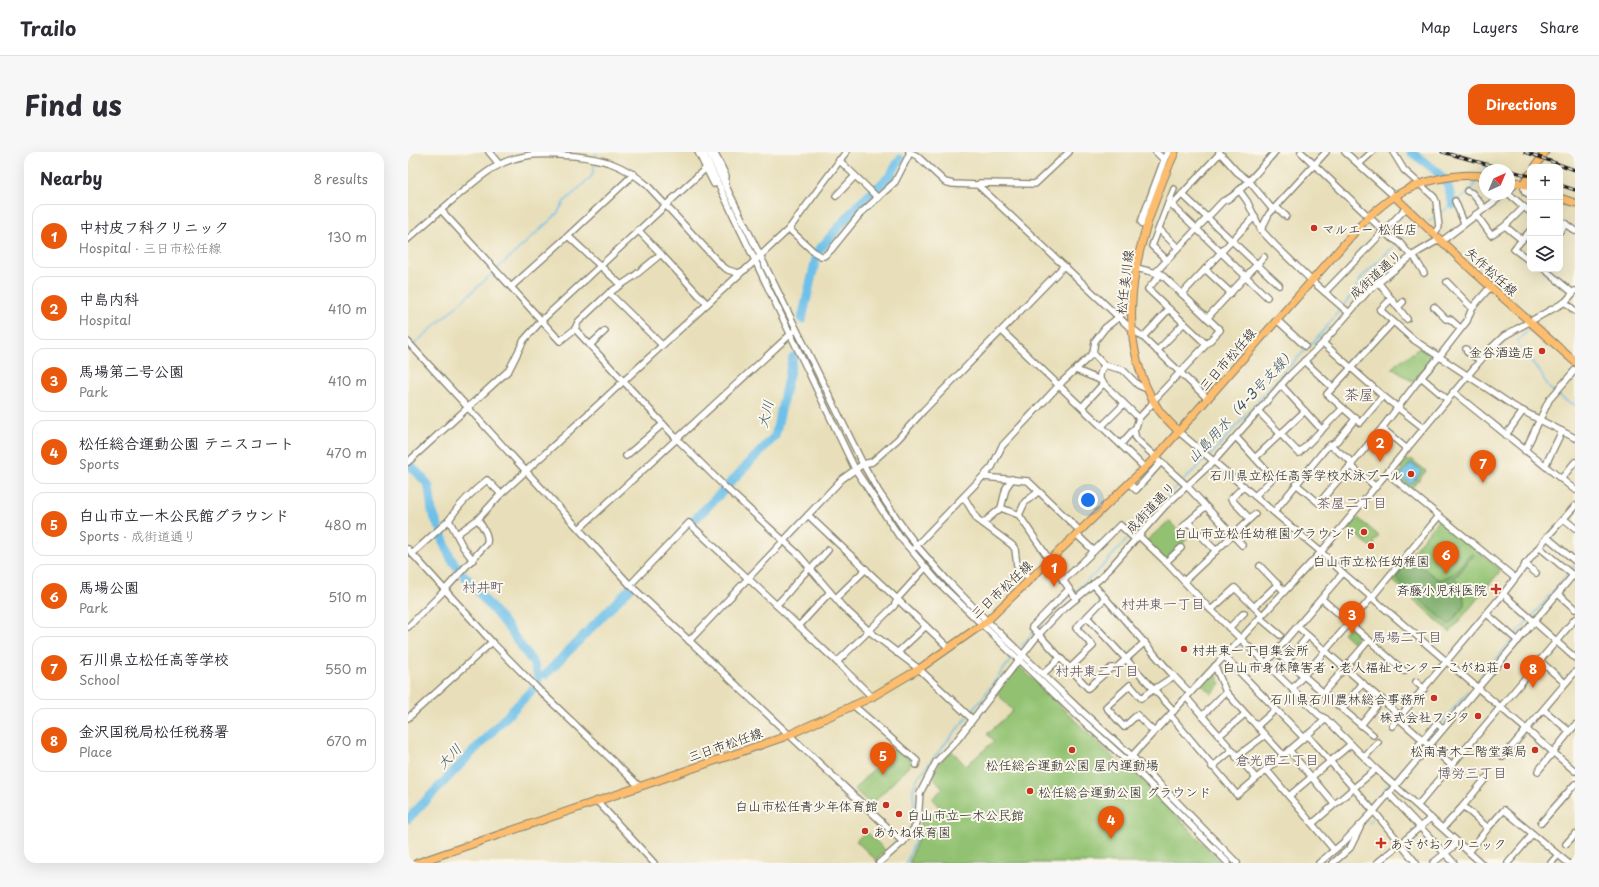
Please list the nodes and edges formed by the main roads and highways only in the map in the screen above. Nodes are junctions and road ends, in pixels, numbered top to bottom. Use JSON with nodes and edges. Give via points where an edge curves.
{"nodes":[{"id":1,"x":1175,"y":152,"type":"edge"},
{"id":2,"x":1545,"y":152,"type":"edge"},
{"id":3,"x":1537,"y":164,"type":"edge"},
{"id":4,"x":1479,"y":176,"type":"edge"},
{"id":5,"x":1394,"y":196,"type":"junction"},
{"id":6,"x":1563,"y":199,"type":"edge"},
{"id":7,"x":1575,"y":203,"type":"edge"},
{"id":8,"x":1575,"y":362,"type":"edge"},
{"id":9,"x":1179,"y":432,"type":"junction"},
{"id":10,"x":417,"y":863,"type":"edge"}],
"edges":[{"from":1,"to":9,"type":"main road","name":"松任美川線","via":[[1156,195],[1146,227],[1136,268],[1131,326],[1139,371],[1147,389],[1157,408]]},
{"from":2,"to":3,"type":"main road"},
{"from":4,"to":5,"type":"main road","name":"三日市松任線","via":[[1440,179],[1420,184]]},
{"from":5,"to":8,"type":"main road","name":"矢作松任線"},
{"from":5,"to":9,"type":"main road","name":"三日市松任線","via":[[1368,217]]},
{"from":6,"to":7,"type":"main road"},
{"from":9,"to":10,"type":"main road","name":"三日市松任線","via":[[1158,460],[1144,468],[984,623],[919,669],[872,697],[788,735]]}]}
